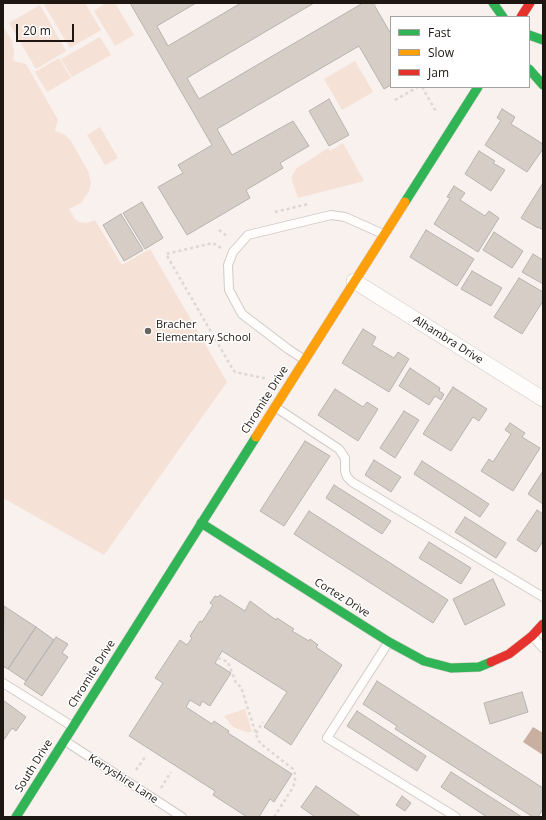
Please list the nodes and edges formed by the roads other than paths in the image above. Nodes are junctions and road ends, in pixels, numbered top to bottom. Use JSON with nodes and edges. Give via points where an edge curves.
{"nodes":[{"id":1,"x":493,"y":3,"type":"edge"},
{"id":2,"x":530,"y":3,"type":"edge"},
{"id":3,"x":502,"y":16,"type":"edge"},
{"id":4,"x":522,"y":16,"type":"edge"},
{"id":5,"x":530,"y":35,"type":"edge"},
{"id":6,"x":543,"y":40,"type":"edge"},
{"id":7,"x":530,"y":70,"type":"edge"},
{"id":8,"x":543,"y":85,"type":"edge"},
{"id":9,"x":477,"y":88,"type":"edge"},
{"id":10,"x":384,"y":234,"type":"junction"},
{"id":11,"x":354,"y":280,"type":"junction"},
{"id":12,"x":305,"y":360,"type":"junction"},
{"id":13,"x":543,"y":399,"type":"edge"},
{"id":14,"x":275,"y":407,"type":"junction"},
{"id":15,"x":201,"y":523,"type":"junction"},
{"id":16,"x":543,"y":597,"type":"edge"},
{"id":17,"x":543,"y":624,"type":"edge"},
{"id":18,"x":532,"y":636,"type":"junction"},
{"id":19,"x":389,"y":642,"type":"junction"},
{"id":20,"x":543,"y":648,"type":"edge"},
{"id":21,"x":3,"y":683,"type":"edge"},
{"id":22,"x":72,"y":727,"type":"junction"},
{"id":23,"x":64,"y":741,"type":"junction"},
{"id":24,"x":16,"y":817,"type":"edge"},
{"id":25,"x":182,"y":817,"type":"edge"},
{"id":26,"x":456,"y":817,"type":"edge"}],
"edges":[{"from":1,"to":3,"type":"street"},
{"from":2,"to":4,"type":"street"},
{"from":5,"to":6,"type":"street"},
{"from":7,"to":8,"type":"street"},
{"from":9,"to":10,"type":"street","name":"Chromite Drive"},
{"from":10,"to":11,"type":"street","name":"Chromite Drive"},
{"from":10,"to":12,"type":"lane","via":[[345,217],[331,215],[248,235],[233,252],[228,265],[229,290],[242,314]]},
{"from":11,"to":12,"type":"street","name":"Chromite Drive"},
{"from":11,"to":13,"type":"street","name":"Alhambra Drive"},
{"from":12,"to":14,"type":"street","name":"Chromite Drive"},
{"from":14,"to":15,"type":"street","name":"Chromite Drive"},
{"from":14,"to":16,"type":"lane","via":[[339,449],[345,458],[347,477],[352,482]]},
{"from":15,"to":19,"type":"street","name":"Cortez Drive"},
{"from":15,"to":22,"type":"street","name":"Chromite Drive"},
{"from":17,"to":18,"type":"street"},
{"from":18,"to":19,"type":"street","name":"Cortez Drive","via":[[509,654],[479,667],[451,668],[424,662]]},
{"from":18,"to":20,"type":"lane"},
{"from":19,"to":26,"type":"lane","via":[[327,738]]},
{"from":21,"to":22,"type":"lane"},
{"from":22,"to":23,"type":"street","name":"South Drive"},
{"from":23,"to":24,"type":"street","name":"South Drive"},
{"from":23,"to":25,"type":"lane","name":"Kerryshire Lane"}]}
